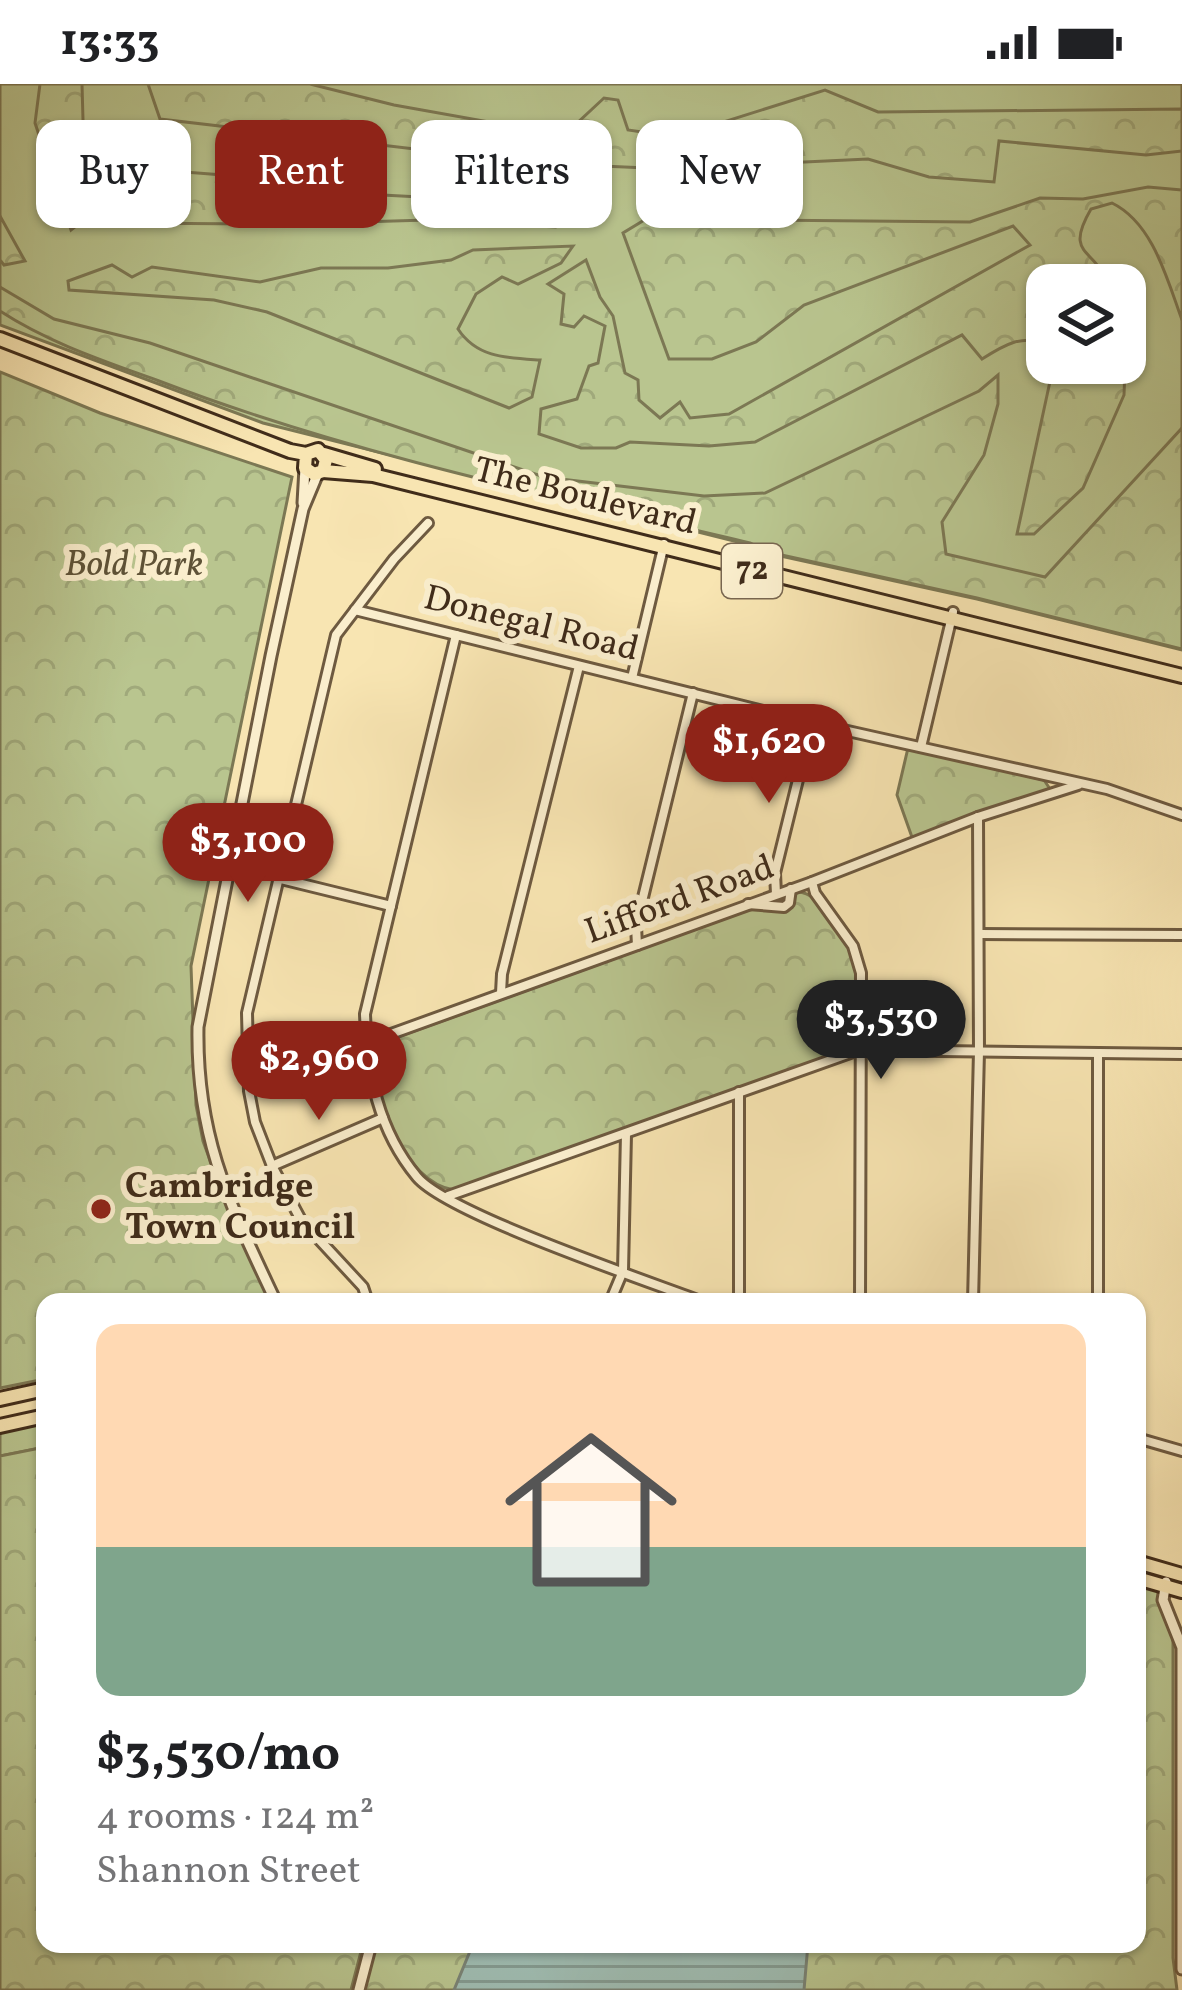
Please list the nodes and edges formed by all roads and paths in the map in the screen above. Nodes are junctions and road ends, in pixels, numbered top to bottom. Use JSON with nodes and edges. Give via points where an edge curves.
{"nodes":[{"id":1,"x":0,"y":343,"type":"edge"},
{"id":2,"x":311,"y":466,"type":"junction"},
{"id":3,"x":428,"y":523,"type":"dead end"},
{"id":4,"x":663,"y":546,"type":"junction"},
{"id":5,"x":355,"y":610,"type":"junction"},
{"id":6,"x":952,"y":615,"type":"junction"},
{"id":7,"x":456,"y":635,"type":"junction"},
{"id":8,"x":579,"y":666,"type":"junction"},
{"id":9,"x":1182,"y":673,"type":"edge"},
{"id":10,"x":632,"y":678,"type":"junction"},
{"id":11,"x":693,"y":693,"type":"junction"},
{"id":12,"x":812,"y":723,"type":"junction"},
{"id":13,"x":921,"y":747,"type":"junction"},
{"id":14,"x":1079,"y":784,"type":"junction"},
{"id":15,"x":1182,"y":815,"type":"edge"},
{"id":16,"x":978,"y":817,"type":"junction"},
{"id":17,"x":277,"y":878,"type":"junction"},
{"id":18,"x":812,"y":882,"type":"junction"},
{"id":19,"x":791,"y":889,"type":"junction"},
{"id":20,"x":776,"y":894,"type":"junction"},
{"id":21,"x":748,"y":904,"type":"junction"},
{"id":22,"x":391,"y":906,"type":"junction"},
{"id":23,"x":979,"y":934,"type":"junction"},
{"id":24,"x":1182,"y":935,"type":"edge"},
{"id":25,"x":638,"y":945,"type":"junction"},
{"id":26,"x":501,"y":994,"type":"junction"},
{"id":27,"x":366,"y":1042,"type":"junction"},
{"id":28,"x":859,"y":1049,"type":"junction"},
{"id":29,"x":979,"y":1052,"type":"junction"},
{"id":30,"x":1098,"y":1053,"type":"junction"},
{"id":31,"x":1182,"y":1054,"type":"edge"},
{"id":32,"x":739,"y":1092,"type":"junction"},
{"id":33,"x":383,"y":1118,"type":"junction"},
{"id":34,"x":626,"y":1134,"type":"junction"},
{"id":35,"x":272,"y":1166,"type":"junction"},
{"id":36,"x":446,"y":1197,"type":"junction"},
{"id":37,"x":623,"y":1271,"type":"junction"},
{"id":38,"x":272,"y":1293,"type":"edge"},
{"id":39,"x":365,"y":1293,"type":"edge"},
{"id":40,"x":614,"y":1293,"type":"edge"},
{"id":41,"x":680,"y":1293,"type":"edge"},
{"id":42,"x":739,"y":1293,"type":"edge"},
{"id":43,"x":860,"y":1293,"type":"edge"},
{"id":44,"x":973,"y":1293,"type":"edge"},
{"id":45,"x":1098,"y":1293,"type":"edge"},
{"id":46,"x":36,"y":1391,"type":"edge"},
{"id":47,"x":0,"y":1399,"type":"edge"},
{"id":48,"x":36,"y":1417,"type":"edge"},
{"id":49,"x":0,"y":1426,"type":"edge"},
{"id":50,"x":1146,"y":1441,"type":"edge"},
{"id":51,"x":1182,"y":1451,"type":"edge"},
{"id":52,"x":1146,"y":1565,"type":"edge"},
{"id":53,"x":1177,"y":1574,"type":"edge"},
{"id":54,"x":1146,"y":1581,"type":"edge"},
{"id":55,"x":1165,"y":1586,"type":"junction"},
{"id":56,"x":1182,"y":1591,"type":"edge"},
{"id":57,"x":1181,"y":1643,"type":"edge"},
{"id":58,"x":1182,"y":1716,"type":"edge"},
{"id":59,"x":1181,"y":1838,"type":"edge"},
{"id":60,"x":369,"y":1953,"type":"edge"},
{"id":61,"x":1182,"y":1970,"type":"edge"},
{"id":62,"x":359,"y":1990,"type":"edge"}],
"edges":[{"from":1,"to":2,"type":"main road","name":"The Boulevard","number":"72","via":[[290,451]]},
{"from":2,"to":4,"type":"main road","name":"The Boulevard","number":"72"},
{"from":2,"to":4,"type":"main road","name":"The Boulevard","number":"72","via":[[314,450]]},
{"from":2,"to":38,"type":"street","via":[[198,1027],[208,1141]]},
{"from":3,"to":5,"type":"street"},
{"from":4,"to":6,"type":"main road","name":"The Boulevard","number":"72"},
{"from":4,"to":10,"type":"street"},
{"from":5,"to":7,"type":"street","name":"Donegal Road"},
{"from":5,"to":17,"type":"street","via":[[332,646]]},
{"from":6,"to":9,"type":"main road","name":"The Boulevard","number":"72"},
{"from":6,"to":13,"type":"street"},
{"from":7,"to":8,"type":"street","name":"Donegal Road"},
{"from":7,"to":22,"type":"street"},
{"from":8,"to":10,"type":"street","name":"Donegal Road"},
{"from":8,"to":26,"type":"street"},
{"from":10,"to":11,"type":"street","name":"Donegal Road"},
{"from":11,"to":12,"type":"street","name":"Donegal Road"},
{"from":11,"to":25,"type":"street","via":[[636,926]]},
{"from":12,"to":13,"type":"street","name":"Donegal Road"},
{"from":12,"to":20,"type":"street"},
{"from":13,"to":14,"type":"street","name":"Donegal Road"},
{"from":14,"to":15,"type":"street","name":"Donegal Road"},
{"from":14,"to":16,"type":"street","name":"Lifford Road"},
{"from":16,"to":18,"type":"street","name":"Lifford Road"},
{"from":16,"to":23,"type":"street"},
{"from":17,"to":22,"type":"street"},
{"from":17,"to":35,"type":"street","via":[[245,1053],[255,1122]]},
{"from":18,"to":19,"type":"street","name":"Lifford Road"},
{"from":18,"to":28,"type":"street","via":[[853,946],[861,974]]},
{"from":19,"to":20,"type":"street","name":"Lifford Road"},
{"from":19,"to":21,"type":"street","via":[[784,907]]},
{"from":20,"to":21,"type":"street","name":"Lifford Road"},
{"from":21,"to":25,"type":"street","name":"Lifford Road"},
{"from":22,"to":27,"type":"street","via":[[365,1014]]},
{"from":23,"to":24,"type":"street"},
{"from":23,"to":29,"type":"street"},
{"from":25,"to":26,"type":"street","name":"Lifford Road"},
{"from":26,"to":27,"type":"street","name":"Lifford Road"},
{"from":27,"to":33,"type":"street"},
{"from":28,"to":29,"type":"street"},
{"from":28,"to":32,"type":"street"},
{"from":28,"to":43,"type":"street"},
{"from":29,"to":30,"type":"street"},
{"from":29,"to":44,"type":"street"},
{"from":30,"to":31,"type":"street"},
{"from":30,"to":45,"type":"street"},
{"from":32,"to":34,"type":"street"},
{"from":32,"to":42,"type":"street"},
{"from":33,"to":35,"type":"street"},
{"from":33,"to":36,"type":"street","via":[[420,1181]]},
{"from":34,"to":36,"type":"street"},
{"from":34,"to":37,"type":"street"},
{"from":35,"to":39,"type":"street","via":[[311,1233]]},
{"from":36,"to":37,"type":"street"},
{"from":37,"to":40,"type":"street"},
{"from":37,"to":41,"type":"street"},
{"from":46,"to":47,"type":"main road"},
{"from":48,"to":49,"type":"main road"},
{"from":50,"to":51,"type":"street"},
{"from":52,"to":53,"type":"main road"},
{"from":53,"to":55,"type":"street"},
{"from":54,"to":55,"type":"main road"},
{"from":55,"to":56,"type":"main road"},
{"from":55,"to":57,"type":"street"},
{"from":57,"to":58,"type":"street"},
{"from":58,"to":59,"type":"street"},
{"from":59,"to":61,"type":"street"},
{"from":60,"to":62,"type":"street"}]}
